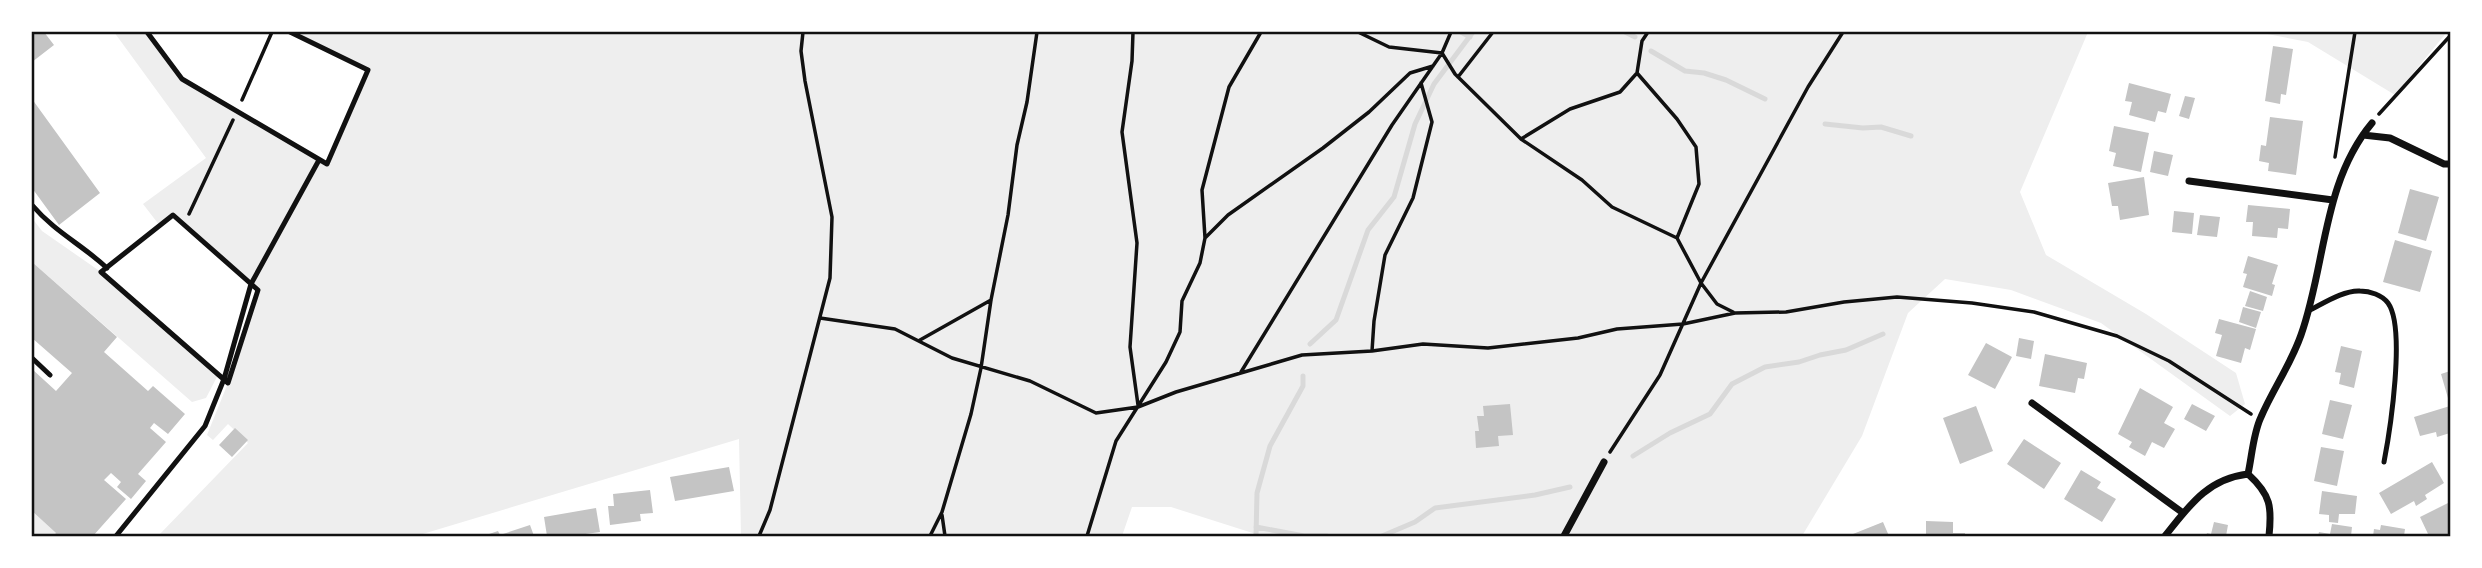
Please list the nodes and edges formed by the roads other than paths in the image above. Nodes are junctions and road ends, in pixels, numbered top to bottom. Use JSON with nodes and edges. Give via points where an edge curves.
{"nodes":[{"id":1,"x":147,"y":32,"type":"edge"},
{"id":2,"x":290,"y":32,"type":"edge"},
{"id":3,"x":2372,"y":123,"type":"road end"},
{"id":4,"x":2363,"y":135,"type":"junction"},
{"id":5,"x":319,"y":160,"type":"junction"},
{"id":6,"x":2451,"y":164,"type":"edge"},
{"id":7,"x":2189,"y":181,"type":"dead end"},
{"id":8,"x":2333,"y":200,"type":"junction"},
{"id":9,"x":32,"y":205,"type":"edge"},
{"id":10,"x":107,"y":268,"type":"junction"},
{"id":11,"x":251,"y":284,"type":"junction"},
{"id":12,"x":2310,"y":310,"type":"junction"},
{"id":13,"x":32,"y":358,"type":"edge"},
{"id":14,"x":50,"y":375,"type":"dead end"},
{"id":15,"x":224,"y":379,"type":"junction"},
{"id":16,"x":2032,"y":402,"type":"dead end"},
{"id":17,"x":1604,"y":462,"type":"road end"},
{"id":18,"x":2384,"y":462,"type":"dead end"},
{"id":19,"x":2248,"y":474,"type":"junction"},
{"id":20,"x":2183,"y":513,"type":"junction"},
{"id":21,"x":116,"y":537,"type":"edge"},
{"id":22,"x":1564,"y":537,"type":"edge"},
{"id":23,"x":2165,"y":537,"type":"edge"},
{"id":24,"x":2269,"y":537,"type":"edge"}],
"edges":[{"from":1,"to":5,"type":"lane","via":[[182,79]]},
{"from":2,"to":5,"type":"lane","via":[[368,70],[327,164]]},
{"from":3,"to":4,"type":"street"},
{"from":4,"to":6,"type":"street","via":[[2390,138]]},
{"from":4,"to":8,"type":"street"},
{"from":5,"to":11,"type":"lane"},
{"from":7,"to":8,"type":"street"},
{"from":8,"to":12,"type":"street"},
{"from":9,"to":10,"type":"lane","via":[[53,228]]},
{"from":10,"to":11,"type":"lane","via":[[173,215]]},
{"from":10,"to":15,"type":"lane","via":[[101,272]]},
{"from":11,"to":15,"type":"lane","via":[[258,290],[228,383]]},
{"from":12,"to":18,"type":"lane","via":[[2358,290],[2374,293],[2393,311],[2396,374]]},
{"from":12,"to":19,"type":"street","via":[[2259,419]]},
{"from":13,"to":14,"type":"lane"},
{"from":15,"to":21,"type":"lane","via":[[205,426]]},
{"from":16,"to":20,"type":"street"},
{"from":17,"to":22,"type":"street"},
{"from":19,"to":20,"type":"street","via":[[2229,477],[2206,489]]},
{"from":19,"to":24,"type":"street","via":[[2262,487],[2272,512]]},
{"from":20,"to":23,"type":"street"}]}
